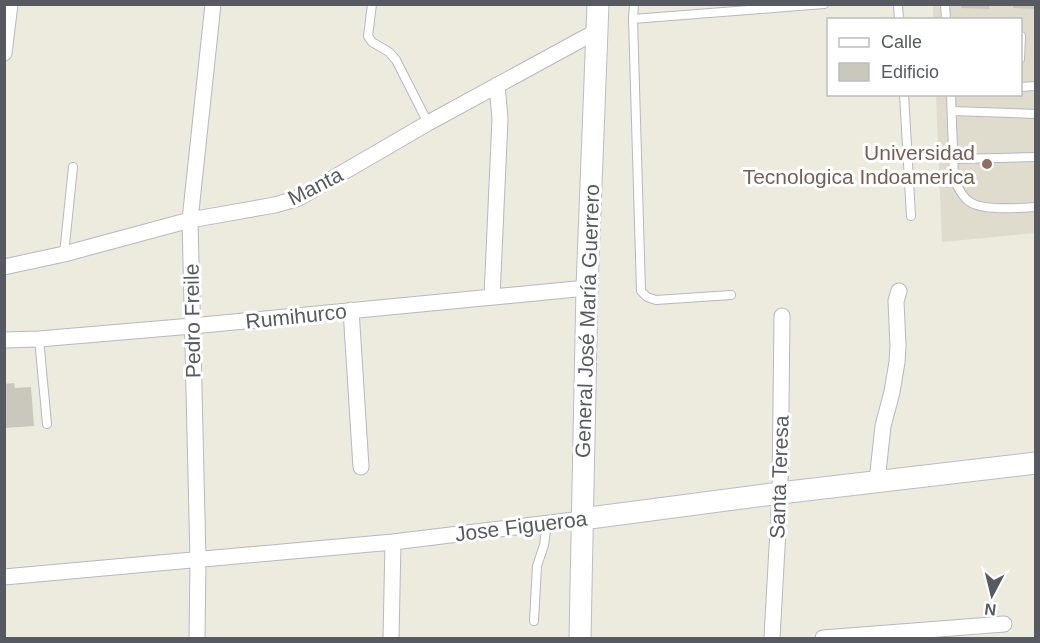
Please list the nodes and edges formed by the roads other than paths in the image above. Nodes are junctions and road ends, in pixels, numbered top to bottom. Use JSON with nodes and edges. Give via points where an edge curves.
{"nodes":[{"id":1,"x":10,"y":4,"type":"edge"},
{"id":2,"x":213,"y":4,"type":"edge"},
{"id":3,"x":372,"y":4,"type":"edge"},
{"id":4,"x":598,"y":4,"type":"edge"},
{"id":5,"x":634,"y":4,"type":"edge"},
{"id":6,"x":824,"y":4,"type":"edge"},
{"id":7,"x":818,"y":5,"type":"edge"},
{"id":8,"x":633,"y":19,"type":"junction"},
{"id":9,"x":597,"y":30,"type":"junction"},
{"id":10,"x":4,"y":53,"type":"edge"},
{"id":11,"x":497,"y":85,"type":"junction"},
{"id":12,"x":903,"y":96,"type":"edge"},
{"id":13,"x":951,"y":96,"type":"edge"},
{"id":14,"x":952,"y":111,"type":"junction"},
{"id":15,"x":1035,"y":114,"type":"edge"},
{"id":16,"x":428,"y":123,"type":"junction"},
{"id":17,"x":1035,"y":157,"type":"edge"},
{"id":18,"x":954,"y":159,"type":"junction"},
{"id":19,"x":73,"y":167,"type":"dead end"},
{"id":20,"x":1035,"y":207,"type":"edge"},
{"id":21,"x":911,"y":216,"type":"dead end"},
{"id":22,"x":190,"y":220,"type":"junction"},
{"id":23,"x":64,"y":254,"type":"junction"},
{"id":24,"x":4,"y":267,"type":"edge"},
{"id":25,"x":587,"y":288,"type":"junction"},
{"id":26,"x":899,"y":291,"type":"dead end"},
{"id":27,"x":731,"y":295,"type":"dead end"},
{"id":28,"x":492,"y":297,"type":"junction"},
{"id":29,"x":351,"y":310,"type":"junction"},
{"id":30,"x":782,"y":316,"type":"dead end"},
{"id":31,"x":192,"y":326,"type":"junction"},
{"id":32,"x":39,"y":339,"type":"junction"},
{"id":33,"x":4,"y":340,"type":"edge"},
{"id":34,"x":47,"y":424,"type":"dead end"},
{"id":35,"x":1035,"y":463,"type":"edge"},
{"id":36,"x":361,"y":467,"type":"dead end"},
{"id":37,"x":877,"y":481,"type":"junction"},
{"id":38,"x":780,"y":493,"type":"junction"},
{"id":39,"x":582,"y":519,"type":"junction"},
{"id":40,"x":547,"y":523,"type":"junction"},
{"id":41,"x":393,"y":543,"type":"junction"},
{"id":42,"x":198,"y":560,"type":"junction"},
{"id":43,"x":4,"y":577,"type":"edge"},
{"id":44,"x":534,"y":621,"type":"dead end"},
{"id":45,"x":1004,"y":624,"type":"dead end"},
{"id":46,"x":197,"y":639,"type":"edge"},
{"id":47,"x":391,"y":639,"type":"edge"},
{"id":48,"x":580,"y":639,"type":"edge"},
{"id":49,"x":772,"y":639,"type":"edge"},
{"id":50,"x":823,"y":639,"type":"edge"}],
"edges":[{"from":1,"to":10,"type":"street"},
{"from":2,"to":22,"type":"street","name":"Pedro Freile"},
{"from":3,"to":16,"type":"lane","via":[[368,36],[396,60]]},
{"from":4,"to":9,"type":"street","name":"General José María Guerrero"},
{"from":5,"to":8,"type":"lane"},
{"from":6,"to":7,"type":"lane"},
{"from":7,"to":8,"type":"lane"},
{"from":8,"to":27,"type":"lane","via":[[641,291],[656,300]]},
{"from":9,"to":11,"type":"street","name":"Manta"},
{"from":9,"to":25,"type":"street","name":"General José María Guerrero"},
{"from":11,"to":16,"type":"street","name":"Manta"},
{"from":11,"to":28,"type":"street","via":[[500,119]]},
{"from":12,"to":21,"type":"lane"},
{"from":13,"to":14,"type":"lane"},
{"from":14,"to":15,"type":"lane"},
{"from":14,"to":18,"type":"lane"},
{"from":16,"to":22,"type":"street","name":"Manta","via":[[299,198]]},
{"from":17,"to":18,"type":"lane"},
{"from":18,"to":20,"type":"lane","via":[[954,178],[970,202],[986,207]]},
{"from":19,"to":23,"type":"lane"},
{"from":22,"to":23,"type":"street","name":"Manta"},
{"from":22,"to":31,"type":"street","name":"Pedro Freile"},
{"from":23,"to":24,"type":"street","name":"Manta"},
{"from":25,"to":28,"type":"street","name":"Rumihurco"},
{"from":25,"to":39,"type":"street","name":"General José María Guerrero"},
{"from":26,"to":37,"type":"street","via":[[897,362],[883,426]]},
{"from":28,"to":29,"type":"street","name":"Rumihurco"},
{"from":29,"to":31,"type":"street","name":"Rumihurco"},
{"from":29,"to":36,"type":"street"},
{"from":30,"to":38,"type":"street","name":"Santa Teresa"},
{"from":31,"to":32,"type":"street","name":"Rumihurco"},
{"from":31,"to":42,"type":"street","name":"Pedro Freile"},
{"from":32,"to":33,"type":"street","name":"Rumihurco"},
{"from":32,"to":34,"type":"lane"},
{"from":35,"to":37,"type":"street","name":"Jose Figueroa"},
{"from":37,"to":38,"type":"street","name":"Jose Figueroa"},
{"from":38,"to":39,"type":"street","name":"Jose Figueroa"},
{"from":38,"to":49,"type":"street","name":"Santa Teresa"},
{"from":39,"to":40,"type":"street","name":"Jose Figueroa"},
{"from":39,"to":48,"type":"street","name":"General José María Guerrero"},
{"from":40,"to":41,"type":"street","name":"Jose Figueroa"},
{"from":40,"to":44,"type":"lane","via":[[537,566]]},
{"from":41,"to":42,"type":"street","name":"Jose Figueroa"},
{"from":41,"to":47,"type":"street"},
{"from":42,"to":43,"type":"street","name":"Jose Figueroa"},
{"from":42,"to":46,"type":"street","name":"Pedro Freile"},
{"from":45,"to":50,"type":"street"}]}
